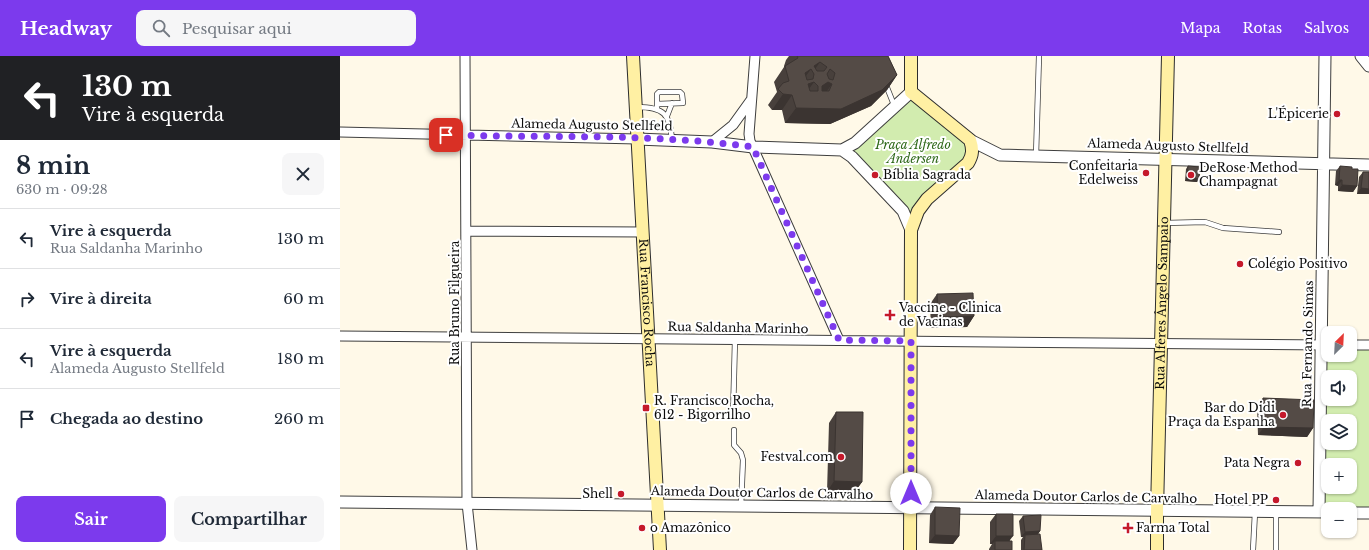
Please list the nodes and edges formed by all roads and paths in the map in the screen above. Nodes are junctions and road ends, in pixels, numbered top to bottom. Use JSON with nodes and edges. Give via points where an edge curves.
{"nodes":[{"id":1,"x":465,"y":56,"type":"edge"},
{"id":2,"x":633,"y":56,"type":"edge"},
{"id":3,"x":755,"y":56,"type":"edge"},
{"id":4,"x":911,"y":56,"type":"edge"},
{"id":5,"x":1040,"y":56,"type":"edge"},
{"id":6,"x":1168,"y":56,"type":"edge"},
{"id":7,"x":1325,"y":56,"type":"edge"},
{"id":8,"x":1361,"y":56,"type":"edge"},
{"id":9,"x":1369,"y":66,"type":"edge"},
{"id":10,"x":883,"y":78,"type":"edge"},
{"id":11,"x":911,"y":92,"type":"junction"},
{"id":12,"x":751,"y":100,"type":"junction"},
{"id":13,"x":672,"y":103,"type":"junction"},
{"id":14,"x":657,"y":106,"type":"junction"},
{"id":15,"x":636,"y":107,"type":"junction"},
{"id":16,"x":895,"y":107,"type":"junction"},
{"id":17,"x":667,"y":116,"type":"junction"},
{"id":18,"x":340,"y":132,"type":"edge"},
{"id":19,"x":466,"y":135,"type":"junction"},
{"id":20,"x":638,"y":139,"type":"junction"},
{"id":21,"x":672,"y":140,"type":"junction"},
{"id":22,"x":970,"y":140,"type":"junction"},
{"id":23,"x":712,"y":142,"type":"junction"},
{"id":24,"x":753,"y":147,"type":"junction"},
{"id":25,"x":842,"y":150,"type":"junction"},
{"id":26,"x":1036,"y":156,"type":"junction"},
{"id":27,"x":1165,"y":159,"type":"junction"},
{"id":28,"x":1324,"y":164,"type":"junction"},
{"id":29,"x":1369,"y":165,"type":"edge"},
{"id":30,"x":1164,"y":223,"type":"junction"},
{"id":31,"x":911,"y":230,"type":"junction"},
{"id":32,"x":466,"y":231,"type":"junction"},
{"id":33,"x":642,"y":232,"type":"junction"},
{"id":34,"x":1279,"y":232,"type":"dead end"},
{"id":35,"x":1325,"y":326,"type":"edge"},
{"id":36,"x":340,"y":336,"type":"edge"},
{"id":37,"x":467,"y":337,"type":"junction"},
{"id":38,"x":649,"y":339,"type":"junction"},
{"id":39,"x":735,"y":340,"type":"junction"},
{"id":40,"x":839,"y":340,"type":"junction"},
{"id":41,"x":911,"y":341,"type":"junction"},
{"id":42,"x":1161,"y":343,"type":"junction"},
{"id":43,"x":1321,"y":345,"type":"edge"},
{"id":44,"x":1357,"y":345,"type":"edge"},
{"id":45,"x":1369,"y":345,"type":"edge"},
{"id":46,"x":1325,"y":362,"type":"edge"},
{"id":47,"x":733,"y":415,"type":"dead end"},
{"id":48,"x":734,"y":430,"type":"dead end"},
{"id":49,"x":340,"y":502,"type":"edge"},
{"id":50,"x":1324,"y":502,"type":"edge"},
{"id":51,"x":467,"y":504,"type":"junction"},
{"id":52,"x":658,"y":505,"type":"junction"},
{"id":53,"x":741,"y":506,"type":"junction"},
{"id":54,"x":911,"y":508,"type":"junction"},
{"id":55,"x":1157,"y":511,"type":"junction"},
{"id":56,"x":1256,"y":512,"type":"junction"},
{"id":57,"x":1276,"y":512,"type":"junction"},
{"id":58,"x":1321,"y":512,"type":"edge"},
{"id":59,"x":1357,"y":513,"type":"edge"},
{"id":60,"x":1369,"y":513,"type":"edge"},
{"id":61,"x":472,"y":550,"type":"edge"},
{"id":62,"x":660,"y":550,"type":"edge"},
{"id":63,"x":910,"y":550,"type":"edge"},
{"id":64,"x":1157,"y":550,"type":"edge"},
{"id":65,"x":1254,"y":550,"type":"edge"},
{"id":66,"x":1276,"y":550,"type":"edge"}],
"edges":[{"from":1,"to":19,"type":"street","name":"Rua Bruno Filgueira"},
{"from":2,"to":15,"type":"main road","name":"Rua Francisco Rocha"},
{"from":3,"to":12,"type":"street"},
{"from":4,"to":11,"type":"main road"},
{"from":5,"to":26,"type":"lane"},
{"from":6,"to":27,"type":"main road","name":"Rua Alferes Ângelo Sampaio"},
{"from":7,"to":28,"type":"street","name":"Rua Fernando Simas"},
{"from":8,"to":9,"type":"street"},
{"from":10,"to":16,"type":"lane"},
{"from":11,"to":16,"type":"street"},
{"from":11,"to":22,"type":"main road"},
{"from":12,"to":23,"type":"street","via":[[733,125]]},
{"from":12,"to":24,"type":"street","via":[[749,134]]},
{"from":13,"to":14,"type":"lane"},
{"from":13,"to":14,"type":"lane","via":[[682,103],[680,92],[659,92]]},
{"from":13,"to":17,"type":"lane"},
{"from":14,"to":15,"type":"lane"},
{"from":14,"to":17,"type":"lane"},
{"from":15,"to":20,"type":"main road","name":"Rua Francisco Rocha"},
{"from":16,"to":25,"type":"street","via":[[855,143]]},
{"from":17,"to":21,"type":"lane"},
{"from":18,"to":19,"type":"street","name":"Alameda Augusto Stellfeld"},
{"from":19,"to":20,"type":"street","name":"Alameda Augusto Stellfeld"},
{"from":19,"to":32,"type":"street","name":"Rua Bruno Filgueira"},
{"from":20,"to":21,"type":"street","name":"Alameda Augusto Stellfeld"},
{"from":20,"to":33,"type":"main road","name":"Rua Francisco Rocha"},
{"from":21,"to":23,"type":"street","name":"Alameda Augusto Stellfeld"},
{"from":22,"to":26,"type":"street","name":"Alameda Augusto Stellfeld","via":[[1000,154]]},
{"from":22,"to":31,"type":"main road","via":[[972,154],[968,163],[927,199],[918,211]]},
{"from":23,"to":24,"type":"street","name":"Alameda Augusto Stellfeld"},
{"from":24,"to":25,"type":"street","name":"Alameda Augusto Stellfeld"},
{"from":24,"to":40,"type":"street"},
{"from":25,"to":31,"type":"street","via":[[852,157],[903,211]]},
{"from":26,"to":27,"type":"street","name":"Alameda Augusto Stellfeld"},
{"from":27,"to":28,"type":"street","name":"Alameda Augusto Stellfeld"},
{"from":27,"to":30,"type":"main road","name":"Rua Alferes Ângelo Sampaio"},
{"from":28,"to":29,"type":"street","name":"Alameda Augusto Stellfeld"},
{"from":28,"to":35,"type":"street","name":"Rua Fernando Simas"},
{"from":30,"to":34,"type":"lane","via":[[1205,222],[1223,228]]},
{"from":30,"to":42,"type":"main road","name":"Rua Alferes Ângelo Sampaio"},
{"from":31,"to":41,"type":"main road"},
{"from":32,"to":33,"type":"street"},
{"from":32,"to":37,"type":"street","name":"Rua Bruno Filgueira"},
{"from":33,"to":38,"type":"main road","name":"Rua Francisco Rocha"},
{"from":36,"to":37,"type":"street","name":"Rua Saldanha Marinho"},
{"from":37,"to":38,"type":"street","name":"Rua Saldanha Marinho"},
{"from":37,"to":51,"type":"street","name":"Rua Bruno Filgueira"},
{"from":38,"to":39,"type":"street","name":"Rua Saldanha Marinho"},
{"from":38,"to":52,"type":"main road","name":"Rua Francisco Rocha"},
{"from":39,"to":40,"type":"street","name":"Rua Saldanha Marinho"},
{"from":39,"to":47,"type":"lane"},
{"from":40,"to":41,"type":"street","name":"Rua Saldanha Marinho"},
{"from":41,"to":42,"type":"street","name":"Rua Saldanha Marinho"},
{"from":41,"to":54,"type":"main road"},
{"from":42,"to":43,"type":"street","name":"Rua Saldanha Marinho"},
{"from":42,"to":55,"type":"main road","name":"Rua Alferes Ângelo Sampaio"},
{"from":44,"to":45,"type":"street"},
{"from":46,"to":50,"type":"street","name":"Rua Fernando Simas"},
{"from":48,"to":53,"type":"lane","via":[[734,445],[743,460]]},
{"from":49,"to":51,"type":"street","name":"Alameda Doutor Carlos de Carvalho"},
{"from":51,"to":52,"type":"street","name":"Alameda Doutor Carlos de Carvalho"},
{"from":51,"to":61,"type":"street","name":"Rua Bruno Filgueira"},
{"from":52,"to":53,"type":"street","name":"Alameda Doutor Carlos de Carvalho"},
{"from":52,"to":62,"type":"main road","name":"Rua Francisco Rocha"},
{"from":53,"to":54,"type":"street","name":"Alameda Doutor Carlos de Carvalho"},
{"from":54,"to":55,"type":"street","name":"Alameda Doutor Carlos de Carvalho"},
{"from":54,"to":63,"type":"main road"},
{"from":55,"to":56,"type":"street","name":"Alameda Doutor Carlos de Carvalho"},
{"from":55,"to":64,"type":"main road","name":"Rua Alferes Ângelo Sampaio"},
{"from":56,"to":57,"type":"street","name":"Alameda Doutor Carlos de Carvalho"},
{"from":56,"to":65,"type":"lane"},
{"from":57,"to":58,"type":"street","name":"Alameda Doutor Carlos de Carvalho"},
{"from":57,"to":66,"type":"lane"},
{"from":59,"to":60,"type":"street"}]}
